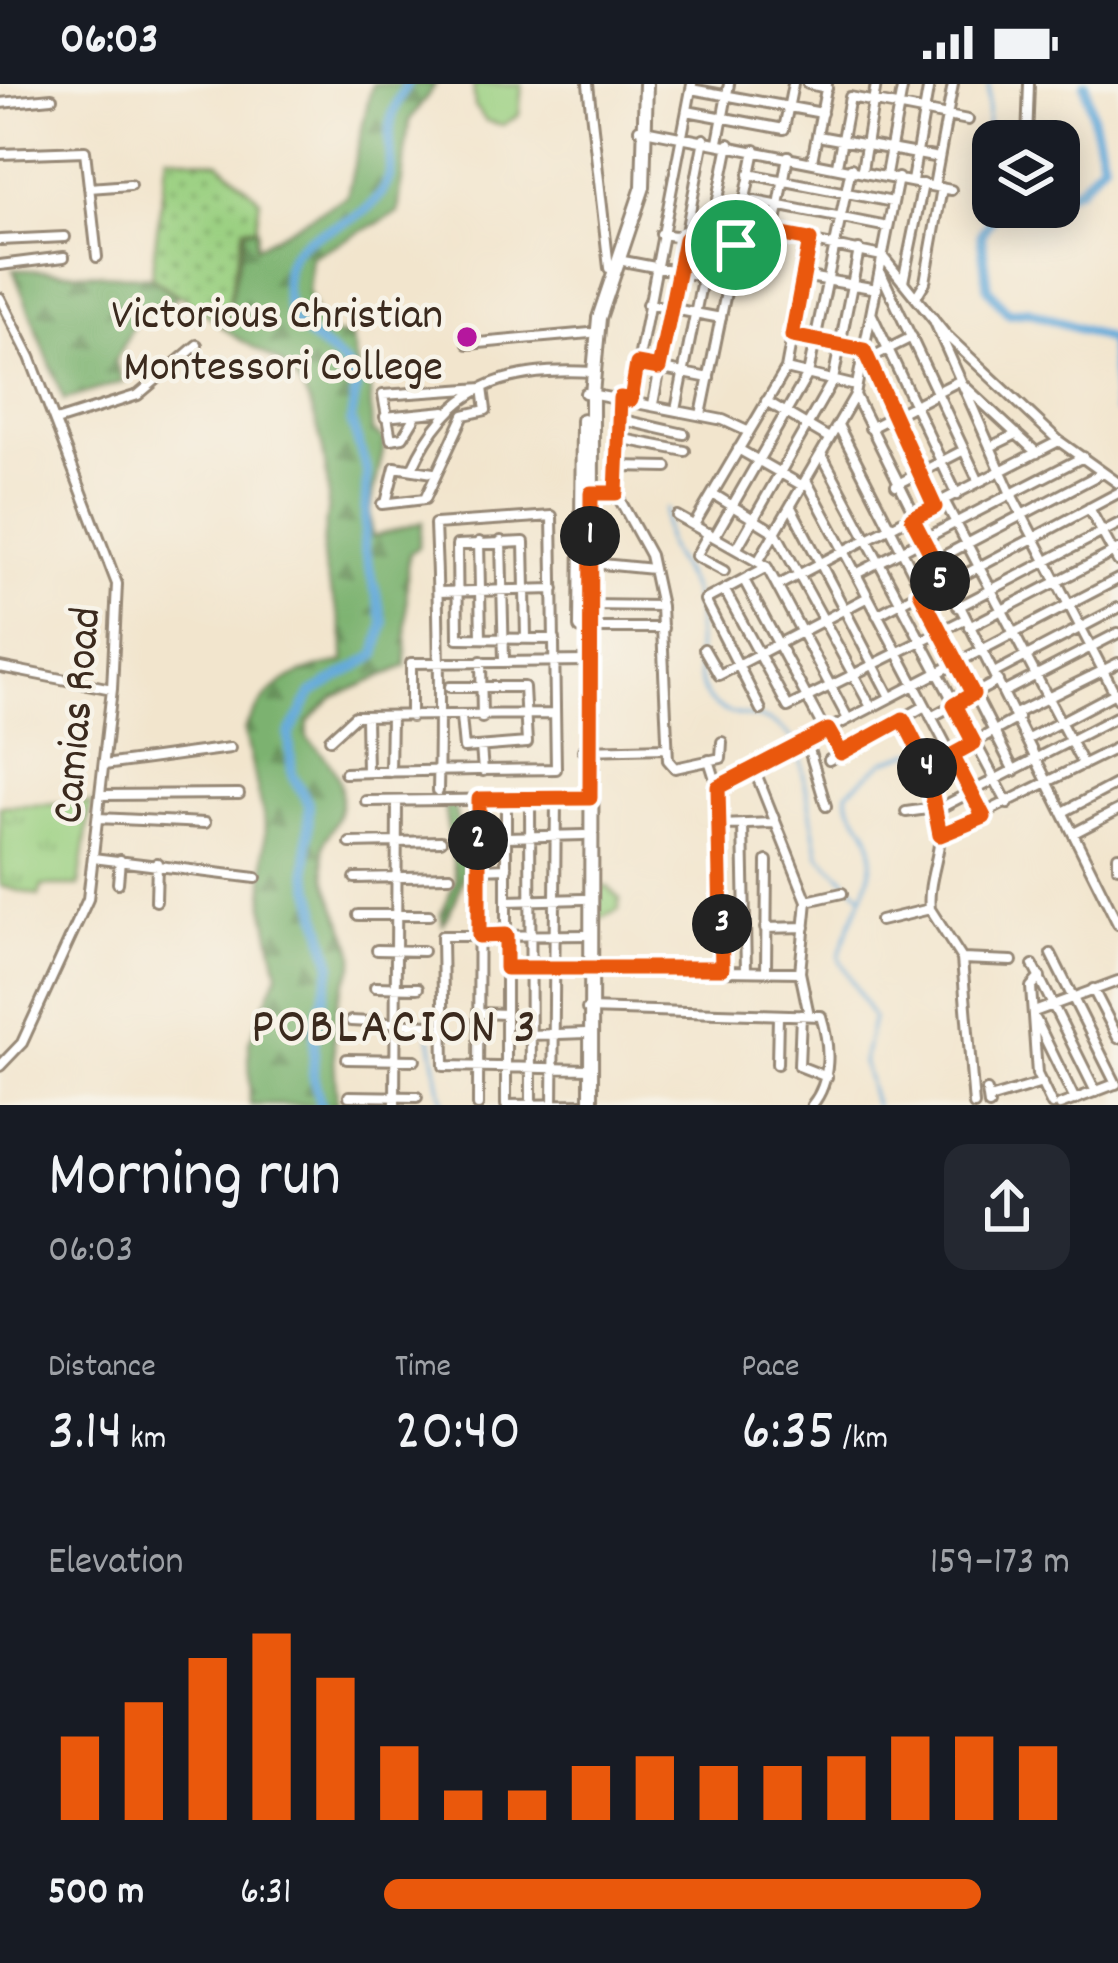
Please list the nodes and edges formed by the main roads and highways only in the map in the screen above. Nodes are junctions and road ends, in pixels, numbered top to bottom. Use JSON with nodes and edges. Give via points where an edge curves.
{"nodes":[{"id":1,"x":642,"y":84,"type":"edge"},
{"id":2,"x":614,"y":262,"type":"junction"},
{"id":3,"x":590,"y":372,"type":"junction"},
{"id":4,"x":586,"y":493,"type":"junction"},
{"id":5,"x":585,"y":605,"type":"junction"},
{"id":6,"x":586,"y":661,"type":"junction"},
{"id":7,"x":587,"y":798,"type":"junction"},
{"id":8,"x":588,"y":858,"type":"junction"},
{"id":9,"x":588,"y":935,"type":"junction"},
{"id":10,"x":588,"y":1009,"type":"junction"},
{"id":11,"x":589,"y":1068,"type":"junction"},
{"id":12,"x":586,"y":1104,"type":"edge"}],
"edges":[{"from":1,"to":2,"type":"main road","via":[[643,187]]},
{"from":2,"to":3,"type":"main road"},
{"from":2,"to":3,"type":"main road","via":[[590,333]]},
{"from":3,"to":4,"type":"main road"},
{"from":4,"to":5,"type":"main road"},
{"from":4,"to":5,"type":"main road"},
{"from":5,"to":6,"type":"main road"},
{"from":5,"to":6,"type":"main road"},
{"from":6,"to":7,"type":"main road"},
{"from":7,"to":8,"type":"main road"},
{"from":7,"to":8,"type":"main road"},
{"from":8,"to":9,"type":"main road"},
{"from":8,"to":9,"type":"main road"},
{"from":9,"to":10,"type":"main road"},
{"from":10,"to":11,"type":"main road"},
{"from":10,"to":11,"type":"main road"},
{"from":11,"to":12,"type":"main road"}]}
